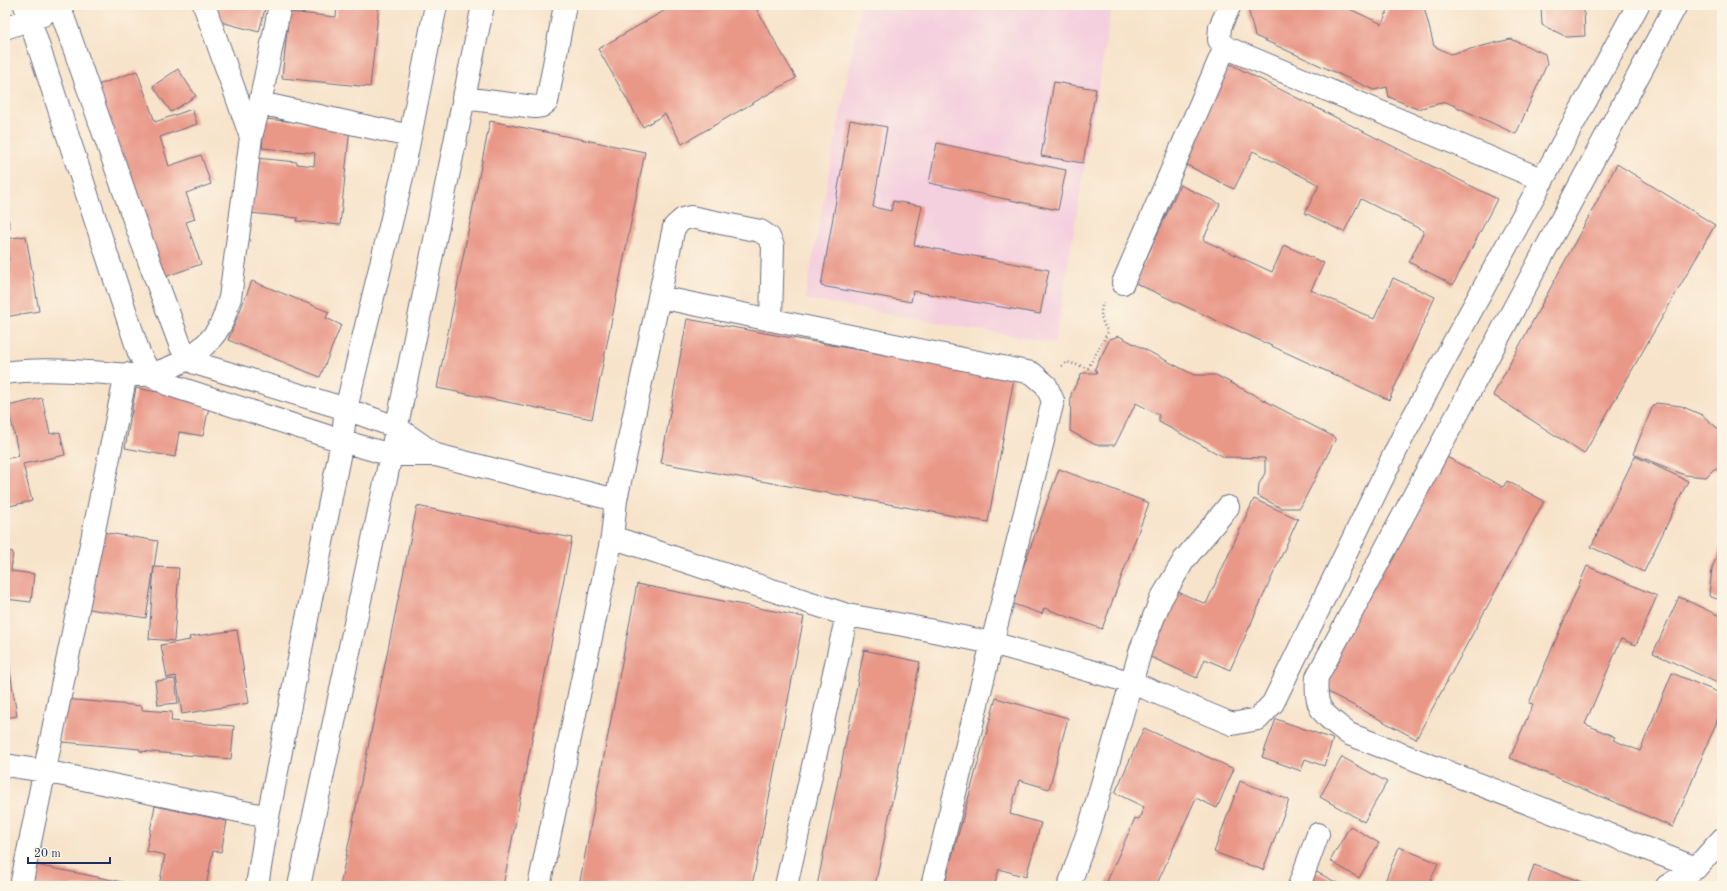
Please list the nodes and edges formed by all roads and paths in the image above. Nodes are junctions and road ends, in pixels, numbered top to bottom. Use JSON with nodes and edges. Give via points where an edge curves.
{"nodes":[{"id":1,"x":204,"y":5,"type":"edge"},
{"id":2,"x":280,"y":5,"type":"edge"},
{"id":3,"x":436,"y":5,"type":"edge"},
{"id":4,"x":483,"y":5,"type":"edge"},
{"id":5,"x":565,"y":5,"type":"edge"},
{"id":6,"x":1230,"y":5,"type":"edge"},
{"id":7,"x":1638,"y":5,"type":"edge"},
{"id":8,"x":1676,"y":5,"type":"edge"},
{"id":9,"x":59,"y":7,"type":"edge"},
{"id":10,"x":28,"y":12,"type":"edge"},
{"id":11,"x":5,"y":28,"type":"edge"},
{"id":12,"x":1225,"y":47,"type":"junction"},
{"id":13,"x":463,"y":98,"type":"junction"},
{"id":14,"x":260,"y":103,"type":"junction"},
{"id":15,"x":410,"y":136,"type":"junction"},
{"id":16,"x":251,"y":137,"type":"junction"},
{"id":17,"x":1543,"y":180,"type":"junction"},
{"id":18,"x":1123,"y":282,"type":"joint"},
{"id":19,"x":659,"y":297,"type":"junction"},
{"id":20,"x":771,"y":320,"type":"junction"},
{"id":21,"x":187,"y":358,"type":"junction"},
{"id":22,"x":5,"y":373,"type":"edge"},
{"id":23,"x":126,"y":374,"type":"junction"},
{"id":24,"x":150,"y":374,"type":"junction"},
{"id":25,"x":1046,"y":385,"type":"junction"},
{"id":26,"x":346,"y":409,"type":"junction"},
{"id":27,"x":396,"y":427,"type":"junction"},
{"id":28,"x":342,"y":441,"type":"junction"},
{"id":29,"x":391,"y":455,"type":"junction"},
{"id":30,"x":436,"y":455,"type":"junction"},
{"id":31,"x":616,"y":500,"type":"junction"},
{"id":32,"x":1228,"y":507,"type":"dead end"},
{"id":33,"x":612,"y":537,"type":"junction"},
{"id":34,"x":847,"y":615,"type":"junction"},
{"id":35,"x":992,"y":643,"type":"junction"},
{"id":36,"x":1132,"y":683,"type":"junction"},
{"id":37,"x":5,"y":765,"type":"edge"},
{"id":38,"x":44,"y":771,"type":"junction"},
{"id":39,"x":268,"y":817,"type":"junction"},
{"id":40,"x":1318,"y":834,"type":"dead end"},
{"id":41,"x":1722,"y":839,"type":"edge"},
{"id":42,"x":1696,"y":868,"type":"junction"},
{"id":43,"x":21,"y":886,"type":"edge"},
{"id":44,"x":257,"y":886,"type":"edge"},
{"id":45,"x":299,"y":886,"type":"edge"},
{"id":46,"x":539,"y":886,"type":"edge"},
{"id":47,"x":786,"y":886,"type":"edge"},
{"id":48,"x":932,"y":886,"type":"edge"},
{"id":49,"x":1069,"y":886,"type":"edge"},
{"id":50,"x":1299,"y":886,"type":"edge"},
{"id":51,"x":1667,"y":886,"type":"edge"}],
"edges":[{"from":1,"to":16,"type":"street"},
{"from":2,"to":14,"type":"street"},
{"from":3,"to":15,"type":"street"},
{"from":4,"to":13,"type":"street"},
{"from":5,"to":13,"type":"street","via":[[547,102],[535,107]]},
{"from":6,"to":12,"type":"street","via":[[1220,28],[1219,40]]},
{"from":7,"to":17,"type":"street"},
{"from":8,"to":42,"type":"street","via":[[1317,677],[1316,695],[1322,712],[1349,734]]},
{"from":9,"to":10,"type":"street"},
{"from":9,"to":21,"type":"street","via":[[138,231]]},
{"from":10,"to":11,"type":"street"},
{"from":10,"to":24,"type":"street","via":[[139,353]]},
{"from":12,"to":17,"type":"street"},
{"from":12,"to":18,"type":"street"},
{"from":13,"to":27,"type":"street"},
{"from":14,"to":15,"type":"street"},
{"from":14,"to":16,"type":"street"},
{"from":15,"to":26,"type":"street"},
{"from":16,"to":21,"type":"street","via":[[230,298],[215,334],[203,347]]},
{"from":17,"to":36,"type":"street","via":[[1406,430],[1273,703],[1258,719],[1232,724]]},
{"from":18,"to":25,"type":"path","via":[[1107,297],[1100,308],[1102,323],[1108,332],[1088,368],[1067,362]]},
{"from":19,"to":20,"type":"street"},
{"from":19,"to":20,"type":"street","via":[[674,227],[682,219],[691,217],[760,231],[769,237],[773,246]]},
{"from":19,"to":31,"type":"street"},
{"from":20,"to":25,"type":"street","via":[[1032,373]]},
{"from":21,"to":24,"type":"street"},
{"from":21,"to":26,"type":"street","via":[[195,363]]},
{"from":22,"to":23,"type":"street","via":[[39,370]]},
{"from":23,"to":24,"type":"street"},
{"from":23,"to":38,"type":"street"},
{"from":24,"to":28,"type":"street","via":[[167,384]]},
{"from":25,"to":35,"type":"street","via":[[1053,401]]},
{"from":26,"to":27,"type":"street"},
{"from":26,"to":28,"type":"street"},
{"from":27,"to":29,"type":"street"},
{"from":27,"to":30,"type":"street"},
{"from":28,"to":29,"type":"street"},
{"from":28,"to":39,"type":"street"},
{"from":29,"to":30,"type":"street"},
{"from":29,"to":45,"type":"street"},
{"from":30,"to":31,"type":"street"},
{"from":31,"to":33,"type":"street"},
{"from":32,"to":36,"type":"street","via":[[1184,560],[1161,599],[1141,650]]},
{"from":33,"to":34,"type":"street"},
{"from":33,"to":46,"type":"street"},
{"from":34,"to":35,"type":"street"},
{"from":34,"to":47,"type":"street"},
{"from":35,"to":36,"type":"street"},
{"from":35,"to":48,"type":"street"},
{"from":36,"to":49,"type":"street","via":[[1089,829]]},
{"from":37,"to":38,"type":"street"},
{"from":38,"to":39,"type":"street"},
{"from":38,"to":43,"type":"street"},
{"from":39,"to":44,"type":"street"},
{"from":40,"to":50,"type":"street"},
{"from":41,"to":42,"type":"street"},
{"from":42,"to":51,"type":"street"}]}
